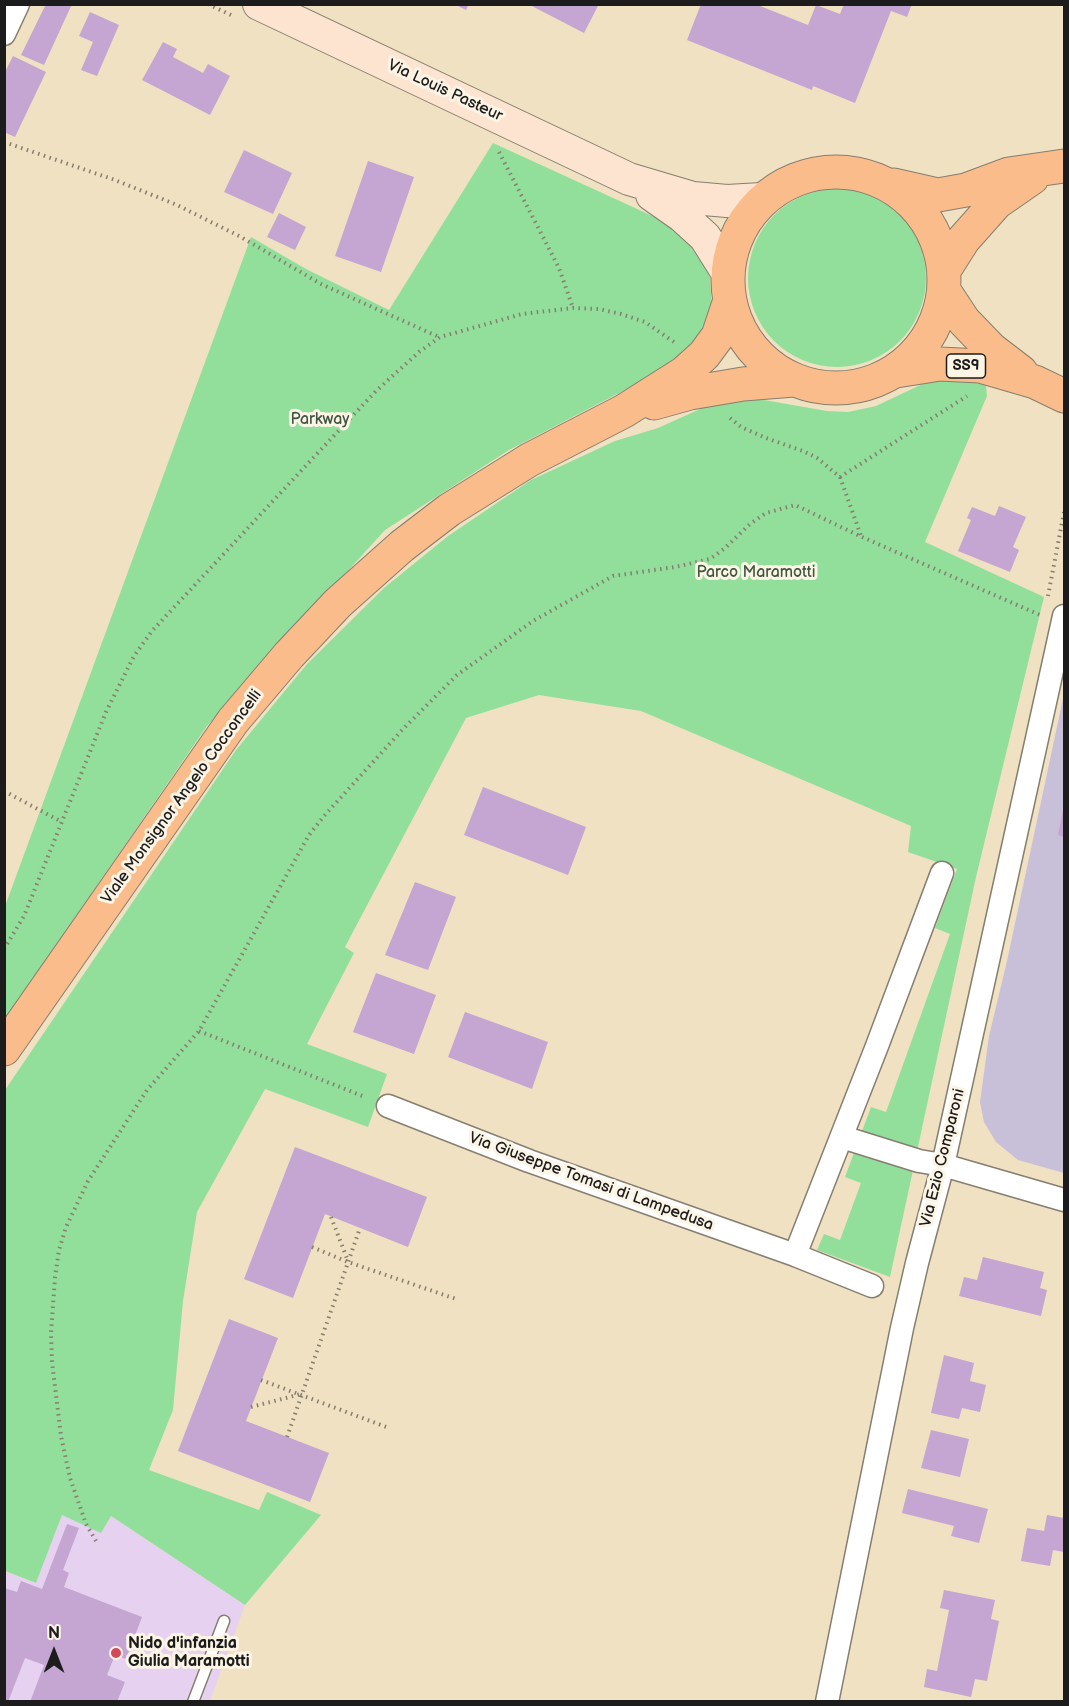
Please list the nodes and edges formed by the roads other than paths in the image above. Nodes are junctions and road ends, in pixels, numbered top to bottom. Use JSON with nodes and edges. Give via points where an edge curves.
{"nodes":[{"id":1,"x":18,"y":4,"type":"edge"},
{"id":2,"x":263,"y":10,"type":"edge"},
{"id":3,"x":4,"y":34,"type":"edge"},
{"id":4,"x":1054,"y":168,"type":"edge"},
{"id":5,"x":629,"y":179,"type":"junction"},
{"id":6,"x":889,"y":184,"type":"junction"},
{"id":7,"x":762,"y":200,"type":"junction"},
{"id":8,"x":945,"y":281,"type":"junction"},
{"id":9,"x":728,"y":288,"type":"junction"},
{"id":10,"x":896,"y":371,"type":"junction"},
{"id":11,"x":794,"y":380,"type":"junction"},
{"id":12,"x":1035,"y":382,"type":"junction"},
{"id":13,"x":1065,"y":396,"type":"edge"},
{"id":14,"x":624,"y":411,"type":"junction"},
{"id":15,"x":1064,"y":620,"type":"edge"},
{"id":16,"x":942,"y":873,"type":"dead end"},
{"id":17,"x":4,"y":1049,"type":"edge"},
{"id":18,"x":388,"y":1106,"type":"road end"},
{"id":19,"x":842,"y":1137,"type":"junction"},
{"id":20,"x":943,"y":1166,"type":"junction"},
{"id":21,"x":1065,"y":1200,"type":"edge"},
{"id":22,"x":795,"y":1256,"type":"junction"},
{"id":23,"x":872,"y":1286,"type":"dead end"},
{"id":24,"x":224,"y":1621,"type":"dead end"},
{"id":25,"x":194,"y":1701,"type":"edge"},
{"id":26,"x":827,"y":1701,"type":"edge"}],
"edges":[{"from":1,"to":3,"type":"street"},
{"from":2,"to":5,"type":"main road","name":"Via Louis Pasteur"},
{"from":4,"to":6,"type":"main road","via":[[1009,174],[966,190],[938,195]]},
{"from":4,"to":8,"type":"main road","via":[[996,203],[964,239]]},
{"from":5,"to":7,"type":"main road","name":"Via Louis Pasteur","via":[[693,198]]},
{"from":5,"to":9,"type":"main road","name":"Via Louis Pasteur","via":[[705,237]]},
{"from":6,"to":7,"type":"main road","name":"Via Louis Pasteur","via":[[857,173],[823,172],[790,181]]},
{"from":6,"to":8,"type":"main road","name":"Via Louis Pasteur","via":[[917,206],[936,235]]},
{"from":7,"to":9,"type":"main road","name":"Via Louis Pasteur","via":[[744,221],[732,245]]},
{"from":8,"to":10,"type":"main road","name":"Via Louis Pasteur","via":[[937,323],[920,350]]},
{"from":8,"to":12,"type":"main road","name":"Via Louis Pasteur","number":"SS9","via":[[964,321],[991,349]]},
{"from":9,"to":11,"type":"main road","name":"Via Louis Pasteur","via":[[742,336],[764,362]]},
{"from":9,"to":14,"type":"main road","name":"Viale Monsignor Angelo Cocconcelli","via":[[718,336],[705,355]]},
{"from":10,"to":11,"type":"main road","name":"Via Louis Pasteur","via":[[872,383],[846,388]]},
{"from":10,"to":12,"type":"main road","name":"Via Louis Pasteur","number":"SS9","via":[[940,364],[980,366]]},
{"from":11,"to":14,"type":"main road","name":"Viale Monsignor Angelo Cocconcelli","via":[[690,393]]},
{"from":12,"to":13,"type":"main road","name":"Via Louis Pasteur"},
{"from":14,"to":17,"type":"main road","name":"Viale Monsignor Angelo Cocconcelli","via":[[529,460],[449,510],[338,603],[233,721]]},
{"from":15,"to":20,"type":"street","name":"Via Ezio Comparoni"},
{"from":16,"to":19,"type":"street"},
{"from":18,"to":22,"type":"street","name":"Via Giuseppe Tomasi di Lampedusa"},
{"from":19,"to":20,"type":"street"},
{"from":19,"to":22,"type":"street"},
{"from":20,"to":21,"type":"street"},
{"from":20,"to":26,"type":"street","name":"Via Ezio Comparoni","via":[[902,1329]]},
{"from":22,"to":23,"type":"street","name":"Via Giuseppe Tomasi di Lampedusa"},
{"from":24,"to":25,"type":"lane"}]}
